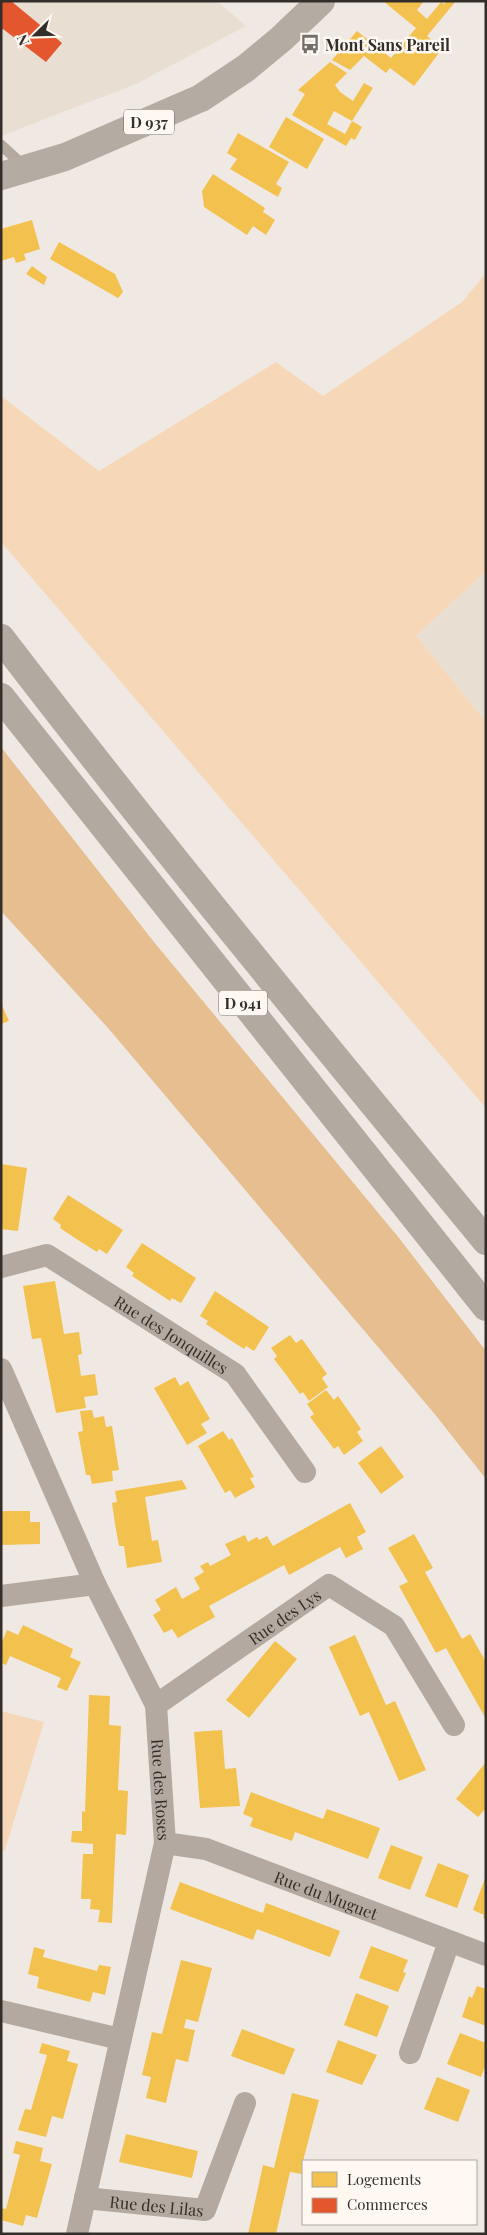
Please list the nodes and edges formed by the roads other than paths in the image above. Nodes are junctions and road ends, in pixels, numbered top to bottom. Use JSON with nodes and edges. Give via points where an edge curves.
{"nodes":[{"id":1,"x":321,"y":1,"type":"edge"},
{"id":2,"x":1,"y":145,"type":"edge"},
{"id":3,"x":13,"y":172,"type":"edge"},
{"id":4,"x":1,"y":638,"type":"edge"},
{"id":5,"x":1,"y":697,"type":"edge"},
{"id":6,"x":486,"y":1241,"type":"edge"},
{"id":7,"x":1,"y":1267,"type":"edge"},
{"id":8,"x":486,"y":1308,"type":"edge"},
{"id":9,"x":1,"y":1370,"type":"edge"},
{"id":10,"x":305,"y":1472,"type":"dead end"},
{"id":11,"x":95,"y":1584,"type":"junction"},
{"id":12,"x":1,"y":1596,"type":"edge"},
{"id":13,"x":156,"y":1705,"type":"junction"},
{"id":14,"x":454,"y":1725,"type":"dead end"},
{"id":15,"x":165,"y":1843,"type":"junction"},
{"id":16,"x":449,"y":1942,"type":"junction"},
{"id":17,"x":486,"y":1955,"type":"edge"},
{"id":18,"x":1,"y":2011,"type":"edge"},
{"id":19,"x":120,"y":2039,"type":"junction"},
{"id":20,"x":410,"y":2052,"type":"dead end"},
{"id":21,"x":245,"y":2103,"type":"dead end"},
{"id":22,"x":85,"y":2198,"type":"junction"},
{"id":23,"x":77,"y":2234,"type":"edge"}],
"edges":[{"from":1,"to":3,"type":"main road","number":"D 937","via":[[246,68],[201,98],[64,157]]},
{"from":2,"to":3,"type":"lane"},
{"from":4,"to":6,"type":"highway","number":"D 941","via":[[106,775]]},
{"from":5,"to":8,"type":"highway","number":"D 941"},
{"from":7,"to":10,"type":"street","name":"Rue des Jonquilles","via":[[47,1255],[236,1374]]},
{"from":9,"to":11,"type":"street","name":"Rue des Roses"},
{"from":11,"to":12,"type":"street"},
{"from":11,"to":13,"type":"street","name":"Rue des Roses"},
{"from":13,"to":14,"type":"street","name":"Rue des Lys","via":[[329,1585],[394,1626]]},
{"from":13,"to":15,"type":"street","name":"Rue des Roses"},
{"from":15,"to":16,"type":"street","name":"Rue du Muguet","via":[[206,1849]]},
{"from":15,"to":19,"type":"street","name":"Rue des Roses"},
{"from":16,"to":17,"type":"street","name":"Rue du Muguet"},
{"from":16,"to":20,"type":"street"},
{"from":18,"to":19,"type":"street"},
{"from":19,"to":22,"type":"street","name":"Rue des Roses"},
{"from":21,"to":22,"type":"street","name":"Rue des Lilas","via":[[205,2210]]},
{"from":22,"to":23,"type":"street","name":"Rue des Roses"}]}
